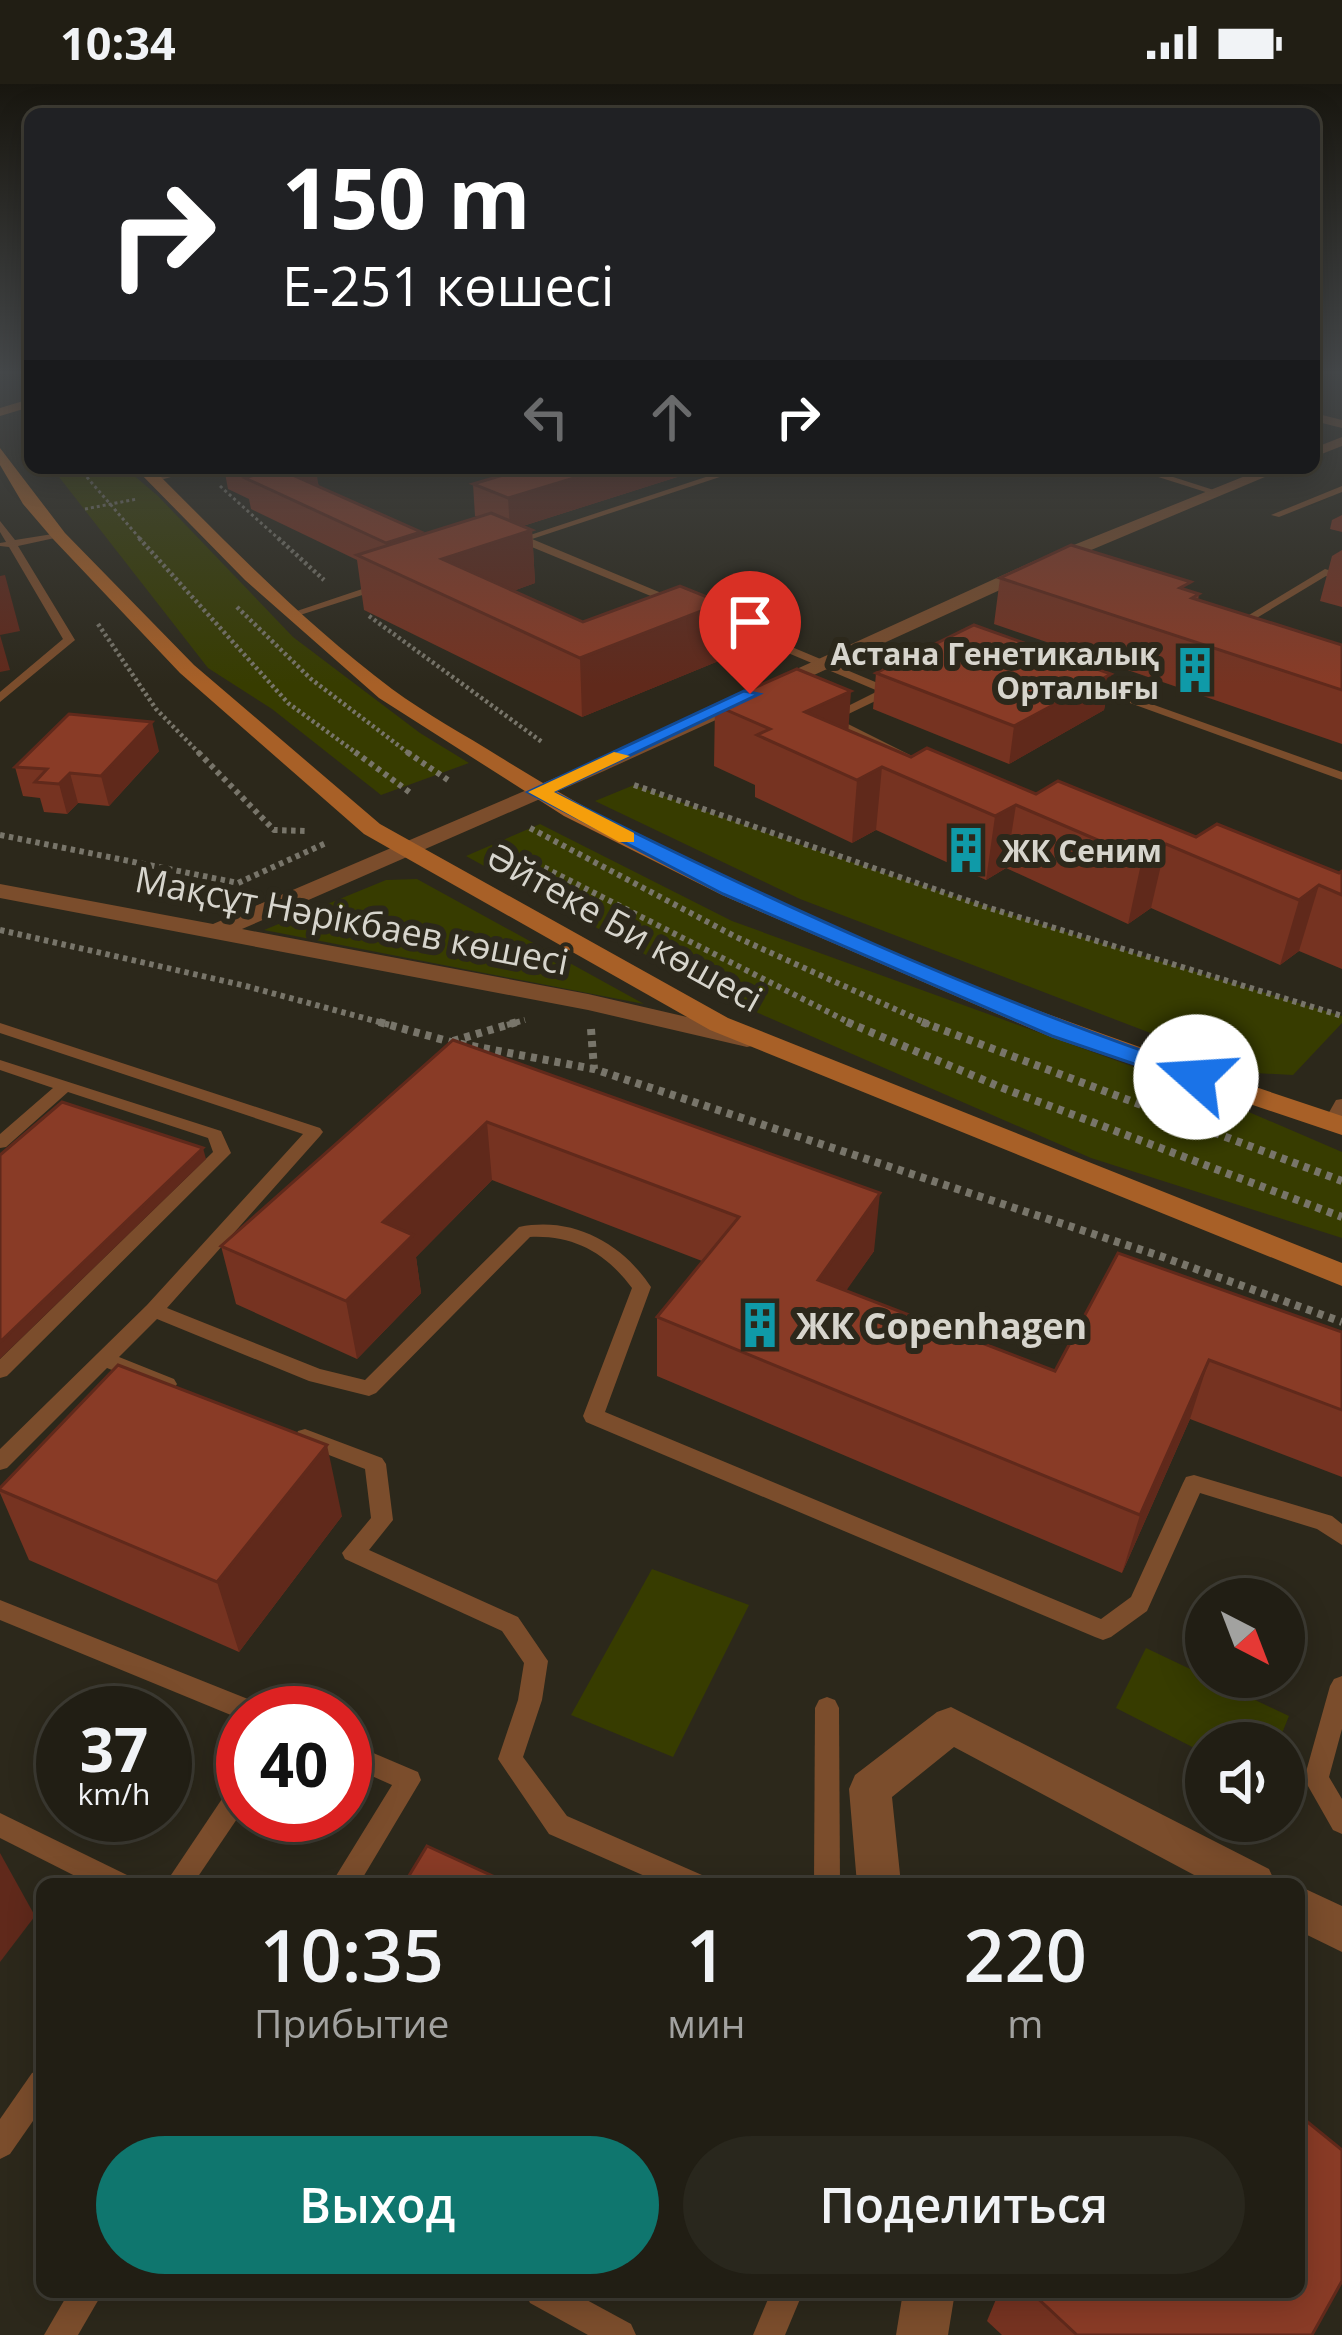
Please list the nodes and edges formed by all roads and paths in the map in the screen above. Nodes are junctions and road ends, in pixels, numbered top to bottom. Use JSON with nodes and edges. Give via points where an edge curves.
{"nodes":[{"id":1,"x":14,"y":475,"type":"edge"},
{"id":2,"x":85,"y":475,"type":"edge"},
{"id":3,"x":150,"y":475,"type":"edge"},
{"id":4,"x":720,"y":475,"type":"edge"},
{"id":5,"x":1158,"y":475,"type":"edge"},
{"id":6,"x":1261,"y":475,"type":"edge"},
{"id":7,"x":220,"y":486,"type":"dead end"},
{"id":8,"x":1342,"y":489,"type":"edge"},
{"id":9,"x":1218,"y":493,"type":"junction"},
{"id":10,"x":137,"y":500,"type":"dead end"},
{"id":11,"x":110,"y":505,"type":"junction"},
{"id":12,"x":85,"y":509,"type":"dead end"},
{"id":13,"x":1276,"y":515,"type":"dead end"},
{"id":14,"x":0,"y":524,"type":"edge"},
{"id":15,"x":58,"y":536,"type":"junction"},
{"id":16,"x":522,"y":539,"type":"junction"},
{"id":17,"x":7,"y":545,"type":"edge"},
{"id":18,"x":500,"y":546,"type":"edge"},
{"id":19,"x":1342,"y":577,"type":"edge"},
{"id":20,"x":388,"y":583,"type":"edge"},
{"id":21,"x":343,"y":598,"type":"junction"},
{"id":22,"x":293,"y":614,"type":"junction"},
{"id":23,"x":96,"y":622,"type":"dead end"},
{"id":24,"x":1205,"y":625,"type":"edge"},
{"id":25,"x":820,"y":663,"type":"junction"},
{"id":26,"x":1075,"y":680,"type":"edge"},
{"id":27,"x":0,"y":698,"type":"edge"},
{"id":28,"x":542,"y":742,"type":"dead end"},
{"id":29,"x":875,"y":772,"type":"edge"},
{"id":30,"x":1342,"y":776,"type":"edge"},
{"id":31,"x":634,"y":785,"type":"dead end"},
{"id":32,"x":538,"y":792,"type":"junction"},
{"id":33,"x":412,"y":794,"type":"dead end"},
{"id":34,"x":530,"y":828,"type":"dead end"},
{"id":35,"x":306,"y":831,"type":"dead end"},
{"id":36,"x":0,"y":835,"type":"edge"},
{"id":37,"x":495,"y":842,"type":"dead end"},
{"id":38,"x":326,"y":843,"type":"dead end"},
{"id":39,"x":407,"y":849,"type":"junction"},
{"id":40,"x":0,"y":890,"type":"edge"},
{"id":41,"x":0,"y":930,"type":"edge"},
{"id":42,"x":220,"y":930,"type":"junction"},
{"id":43,"x":1342,"y":1016,"type":"edge"},
{"id":44,"x":0,"y":1028,"type":"edge"},
{"id":45,"x":451,"y":1042,"type":"junction"},
{"id":46,"x":758,"y":1042,"type":"junction"},
{"id":47,"x":437,"y":1056,"type":"edge"},
{"id":48,"x":0,"y":1065,"type":"edge"},
{"id":49,"x":65,"y":1086,"type":"junction"},
{"id":50,"x":1338,"y":1118,"type":"edge"},
{"id":51,"x":0,"y":1143,"type":"edge"},
{"id":52,"x":1342,"y":1181,"type":"edge"},
{"id":53,"x":1342,"y":1217,"type":"edge"},
{"id":54,"x":1342,"y":1275,"type":"edge"},
{"id":55,"x":154,"y":1310,"type":"junction"},
{"id":56,"x":1342,"y":1322,"type":"edge"},
{"id":57,"x":104,"y":1359,"type":"junction"},
{"id":58,"x":0,"y":1371,"type":"edge"},
{"id":59,"x":188,"y":1392,"type":"edge"},
{"id":60,"x":292,"y":1432,"type":"edge"},
{"id":61,"x":0,"y":1462,"type":"edge"},
{"id":62,"x":1342,"y":1536,"type":"edge"},
{"id":63,"x":0,"y":1610,"type":"edge"},
{"id":64,"x":1342,"y":1686,"type":"edge"},
{"id":65,"x":216,"y":1698,"type":"edge"},
{"id":66,"x":826,"y":1708,"type":"dead end"},
{"id":67,"x":372,"y":1764,"type":"edge"},
{"id":68,"x":1342,"y":1822,"type":"edge"},
{"id":69,"x":0,"y":1826,"type":"edge"},
{"id":70,"x":216,"y":1828,"type":"edge"},
{"id":71,"x":372,"y":1839,"type":"edge"},
{"id":72,"x":370,"y":1842,"type":"edge"},
{"id":73,"x":106,"y":1878,"type":"edge"},
{"id":74,"x":182,"y":1878,"type":"edge"},
{"id":75,"x":348,"y":1878,"type":"edge"},
{"id":76,"x":679,"y":1878,"type":"edge"},
{"id":77,"x":827,"y":1878,"type":"edge"},
{"id":78,"x":878,"y":1878,"type":"edge"},
{"id":79,"x":1243,"y":1878,"type":"edge"},
{"id":80,"x":1305,"y":1911,"type":"edge"},
{"id":81,"x":1342,"y":1930,"type":"edge"},
{"id":82,"x":36,"y":2092,"type":"edge"},
{"id":83,"x":0,"y":2144,"type":"edge"},
{"id":84,"x":84,"y":2298,"type":"edge"},
{"id":85,"x":552,"y":2298,"type":"edge"},
{"id":86,"x":784,"y":2298,"type":"edge"},
{"id":87,"x":927,"y":2298,"type":"edge"},
{"id":88,"x":61,"y":2335,"type":"edge"},
{"id":89,"x":620,"y":2335,"type":"edge"},
{"id":90,"x":769,"y":2335,"type":"edge"},
{"id":91,"x":922,"y":2335,"type":"edge"}],
"edges":[{"from":1,"to":15,"type":"street","name":"Әйтеке Би көшесі"},
{"from":2,"to":11,"type":"path"},
{"from":3,"to":22,"type":"street"},
{"from":4,"to":16,"type":"lane"},
{"from":5,"to":9,"type":"lane"},
{"from":6,"to":9,"type":"street"},
{"from":7,"to":21,"type":"path"},
{"from":8,"to":13,"type":"lane"},
{"from":9,"to":25,"type":"street"},
{"from":10,"to":11,"type":"path"},
{"from":11,"to":12,"type":"path"},
{"from":11,"to":33,"type":"path","via":[[288,703]]},
{"from":14,"to":17,"type":"lane"},
{"from":15,"to":17,"type":"lane"},
{"from":15,"to":39,"type":"street","name":"Әйтеке Би көшесі","via":[[187,669],[372,829]]},
{"from":16,"to":18,"type":"lane"},
{"from":16,"to":25,"type":"lane"},
{"from":17,"to":27,"type":"lane","via":[[69,640]]},
{"from":19,"to":24,"type":"lane","via":[[1325,572],[1227,632]]},
{"from":20,"to":21,"type":"lane"},
{"from":21,"to":22,"type":"lane"},
{"from":21,"to":28,"type":"path"},
{"from":22,"to":32,"type":"street","via":[[386,694]]},
{"from":23,"to":35,"type":"path","via":[[156,709],[274,830]]},
{"from":25,"to":29,"type":"lane","via":[[888,691],[828,719],[906,755]]},
{"from":25,"to":32,"type":"street"},
{"from":26,"to":30,"type":"lane"},
{"from":31,"to":43,"type":"path","via":[[1030,924]]},
{"from":32,"to":39,"type":"street"},
{"from":32,"to":50,"type":"street","via":[[730,890],[1060,1031]]},
{"from":34,"to":52,"type":"path","via":[[736,937],[919,1021]]},
{"from":36,"to":38,"type":"path","via":[[238,883]]},
{"from":37,"to":53,"type":"path","via":[[808,1006]]},
{"from":39,"to":42,"type":"street"},
{"from":39,"to":46,"type":"street","name":"Әйтеке Би көшесі"},
{"from":40,"to":42,"type":"street","name":"Мақсұт Нәрікбаев көшесі"},
{"from":41,"to":45,"type":"path"},
{"from":42,"to":46,"type":"street","name":"Мақсұт Нәрікбаев көшесі"},
{"from":44,"to":55,"type":"lane","via":[[314,1132]]},
{"from":45,"to":47,"type":"path"},
{"from":45,"to":56,"type":"path","via":[[594,1069]]},
{"from":46,"to":54,"type":"street","name":"Әйтеке Би көшесі"},
{"from":48,"to":49,"type":"lane"},
{"from":49,"to":51,"type":"lane"},
{"from":49,"to":58,"type":"lane","via":[[215,1135],[222,1153]]},
{"from":55,"to":57,"type":"lane"},
{"from":55,"to":62,"type":"lane","via":[[316,1376],[369,1388],[525,1231],[559,1228],[621,1256],[642,1287],[592,1416],[1103,1630],[1139,1604],[1194,1483],[1324,1522]]},
{"from":57,"to":59,"type":"lane"},
{"from":57,"to":61,"type":"lane"},
{"from":60,"to":76,"type":"lane","via":[[375,1464],[382,1520],[353,1553],[510,1624],[536,1661],[510,1759],[558,1825]]},
{"from":63,"to":65,"type":"lane"},
{"from":64,"to":68,"type":"lane","via":[[1316,1779]]},
{"from":66,"to":77,"type":"lane"},
{"from":67,"to":71,"type":"lane","via":[[409,1780]]},
{"from":69,"to":73,"type":"lane"},
{"from":70,"to":74,"type":"lane"},
{"from":72,"to":75,"type":"lane"},
{"from":78,"to":79,"type":"street","via":[[870,1789],[951,1725]]},
{"from":80,"to":81,"type":"street"},
{"from":82,"to":83,"type":"lane"},
{"from":84,"to":88,"type":"lane"},
{"from":85,"to":89,"type":"lane"},
{"from":86,"to":90,"type":"lane"},
{"from":87,"to":91,"type":"street"}]}
